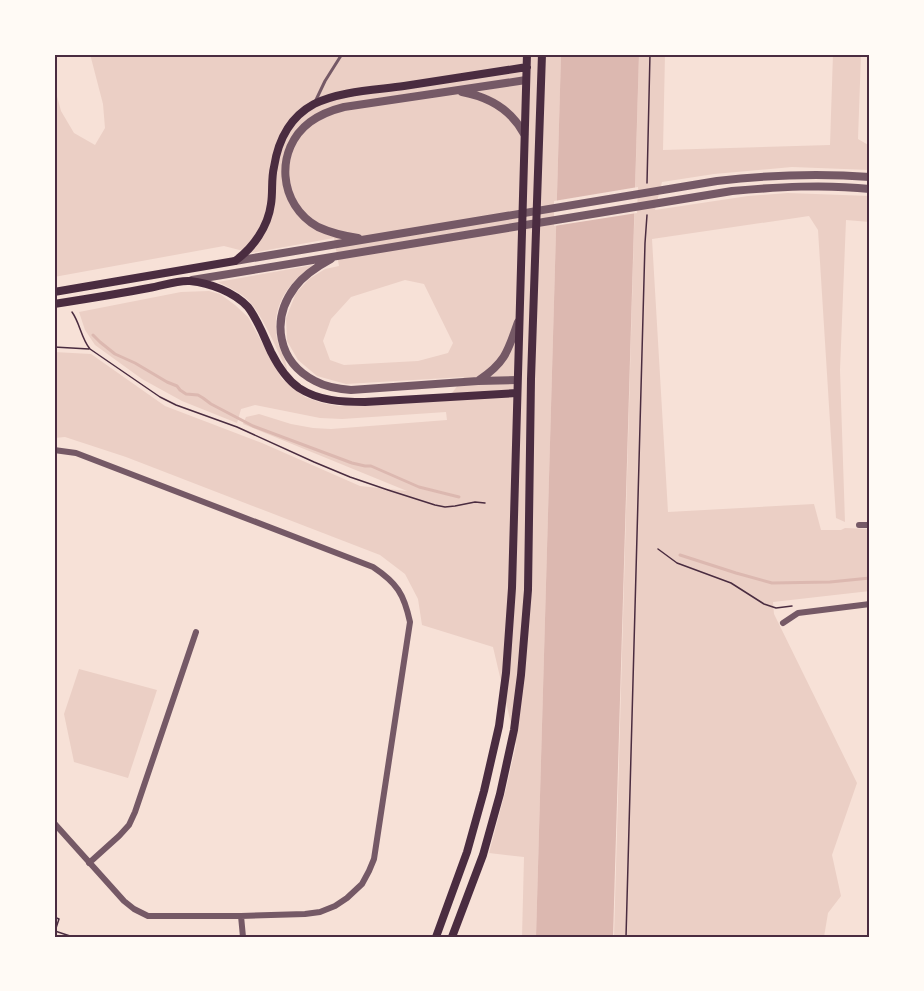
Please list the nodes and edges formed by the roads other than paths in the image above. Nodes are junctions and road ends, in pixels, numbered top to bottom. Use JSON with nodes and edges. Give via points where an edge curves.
{"nodes":[{"id":1,"x":342,"y":54,"type":"edge"},
{"id":2,"x":527,"y":54,"type":"edge"},
{"id":3,"x":542,"y":54,"type":"edge"},
{"id":4,"x":542,"y":66,"type":"junction"},
{"id":5,"x":529,"y":74,"type":"junction"},
{"id":6,"x":541,"y":86,"type":"junction"},
{"id":7,"x":455,"y":91,"type":"junction"},
{"id":8,"x":314,"y":104,"type":"junction"},
{"id":9,"x":525,"y":135,"type":"junction"},
{"id":10,"x":870,"y":177,"type":"edge"},
{"id":11,"x":870,"y":189,"type":"edge"},
{"id":12,"x":366,"y":239,"type":"junction"},
{"id":13,"x":341,"y":255,"type":"junction"},
{"id":14,"x":235,"y":261,"type":"junction"},
{"id":15,"x":188,"y":281,"type":"junction"},
{"id":16,"x":54,"y":292,"type":"edge"},
{"id":17,"x":54,"y":304,"type":"edge"},
{"id":18,"x":519,"y":318,"type":"junction"},
{"id":19,"x":531,"y":379,"type":"junction"},
{"id":20,"x":478,"y":381,"type":"junction"},
{"id":21,"x":520,"y":387,"type":"junction"},
{"id":22,"x":531,"y":394,"type":"junction"},
{"id":23,"x":54,"y":450,"type":"edge"},
{"id":24,"x":859,"y":525,"type":"dead end"},
{"id":25,"x":870,"y":525,"type":"edge"},
{"id":26,"x":870,"y":604,"type":"edge"},
{"id":27,"x":783,"y":623,"type":"dead end"},
{"id":28,"x":196,"y":632,"type":"dead end"},
{"id":29,"x":869,"y":709,"type":"edge"},
{"id":30,"x":870,"y":718,"type":"edge"},
{"id":31,"x":54,"y":823,"type":"edge"},
{"id":32,"x":90,"y":863,"type":"junction"},
{"id":33,"x":241,"y":916,"type":"junction"},
{"id":34,"x":243,"y":937,"type":"edge"},
{"id":35,"x":436,"y":937,"type":"edge"},
{"id":36,"x":452,"y":937,"type":"edge"}],
"edges":[{"from":1,"to":8,"type":"lane"},
{"from":2,"to":5,"type":"main road"},
{"from":3,"to":4,"type":"main road"},
{"from":4,"to":5,"type":"main road"},
{"from":4,"to":6,"type":"main road"},
{"from":5,"to":6,"type":"main road"},
{"from":5,"to":7,"type":"street"},
{"from":5,"to":8,"type":"main road","via":[[349,94]]},
{"from":5,"to":9,"type":"main road"},
{"from":6,"to":19,"type":"main road"},
{"from":7,"to":9,"type":"street","via":[[478,95],[500,106]]},
{"from":7,"to":12,"type":"street","via":[[334,110],[310,122],[293,141],[285,169],[290,197],[297,208],[317,226]]},
{"from":8,"to":14,"type":"main road","via":[[285,131],[273,169],[268,216],[251,247]]},
{"from":9,"to":18,"type":"main road"},
{"from":10,"to":12,"type":"street","via":[[766,175],[717,181]]},
{"from":11,"to":13,"type":"street","via":[[819,186],[732,191]]},
{"from":12,"to":14,"type":"street"},
{"from":13,"to":15,"type":"street"},
{"from":13,"to":20,"type":"street","via":[[299,281],[287,302],[280,332],[293,364],[316,382],[351,390]]},
{"from":14,"to":16,"type":"main road"},
{"from":15,"to":17,"type":"main road"},
{"from":15,"to":21,"type":"main road","via":[[223,290],[247,307],[288,379],[327,400],[356,402]]},
{"from":18,"to":20,"type":"street","via":[[501,363]]},
{"from":18,"to":21,"type":"main road"},
{"from":19,"to":21,"type":"main road"},
{"from":19,"to":22,"type":"main road"},
{"from":20,"to":21,"type":"street"},
{"from":21,"to":22,"type":"main road"},
{"from":21,"to":35,"type":"main road","via":[[512,588],[499,726],[467,852]]},
{"from":22,"to":36,"type":"main road","via":[[528,590],[515,719],[483,855]]},
{"from":23,"to":33,"type":"street","via":[[76,453],[373,567],[386,576],[405,600],[410,622],[369,871],[347,898],[320,912]]},
{"from":24,"to":25,"type":"street"},
{"from":26,"to":27,"type":"street","via":[[798,613]]},
{"from":28,"to":32,"type":"street","via":[[135,812],[129,825]]},
{"from":29,"to":30,"type":"lane"},
{"from":31,"to":32,"type":"street"},
{"from":32,"to":33,"type":"street","via":[[124,901],[148,916]]},
{"from":33,"to":34,"type":"street"}]}
